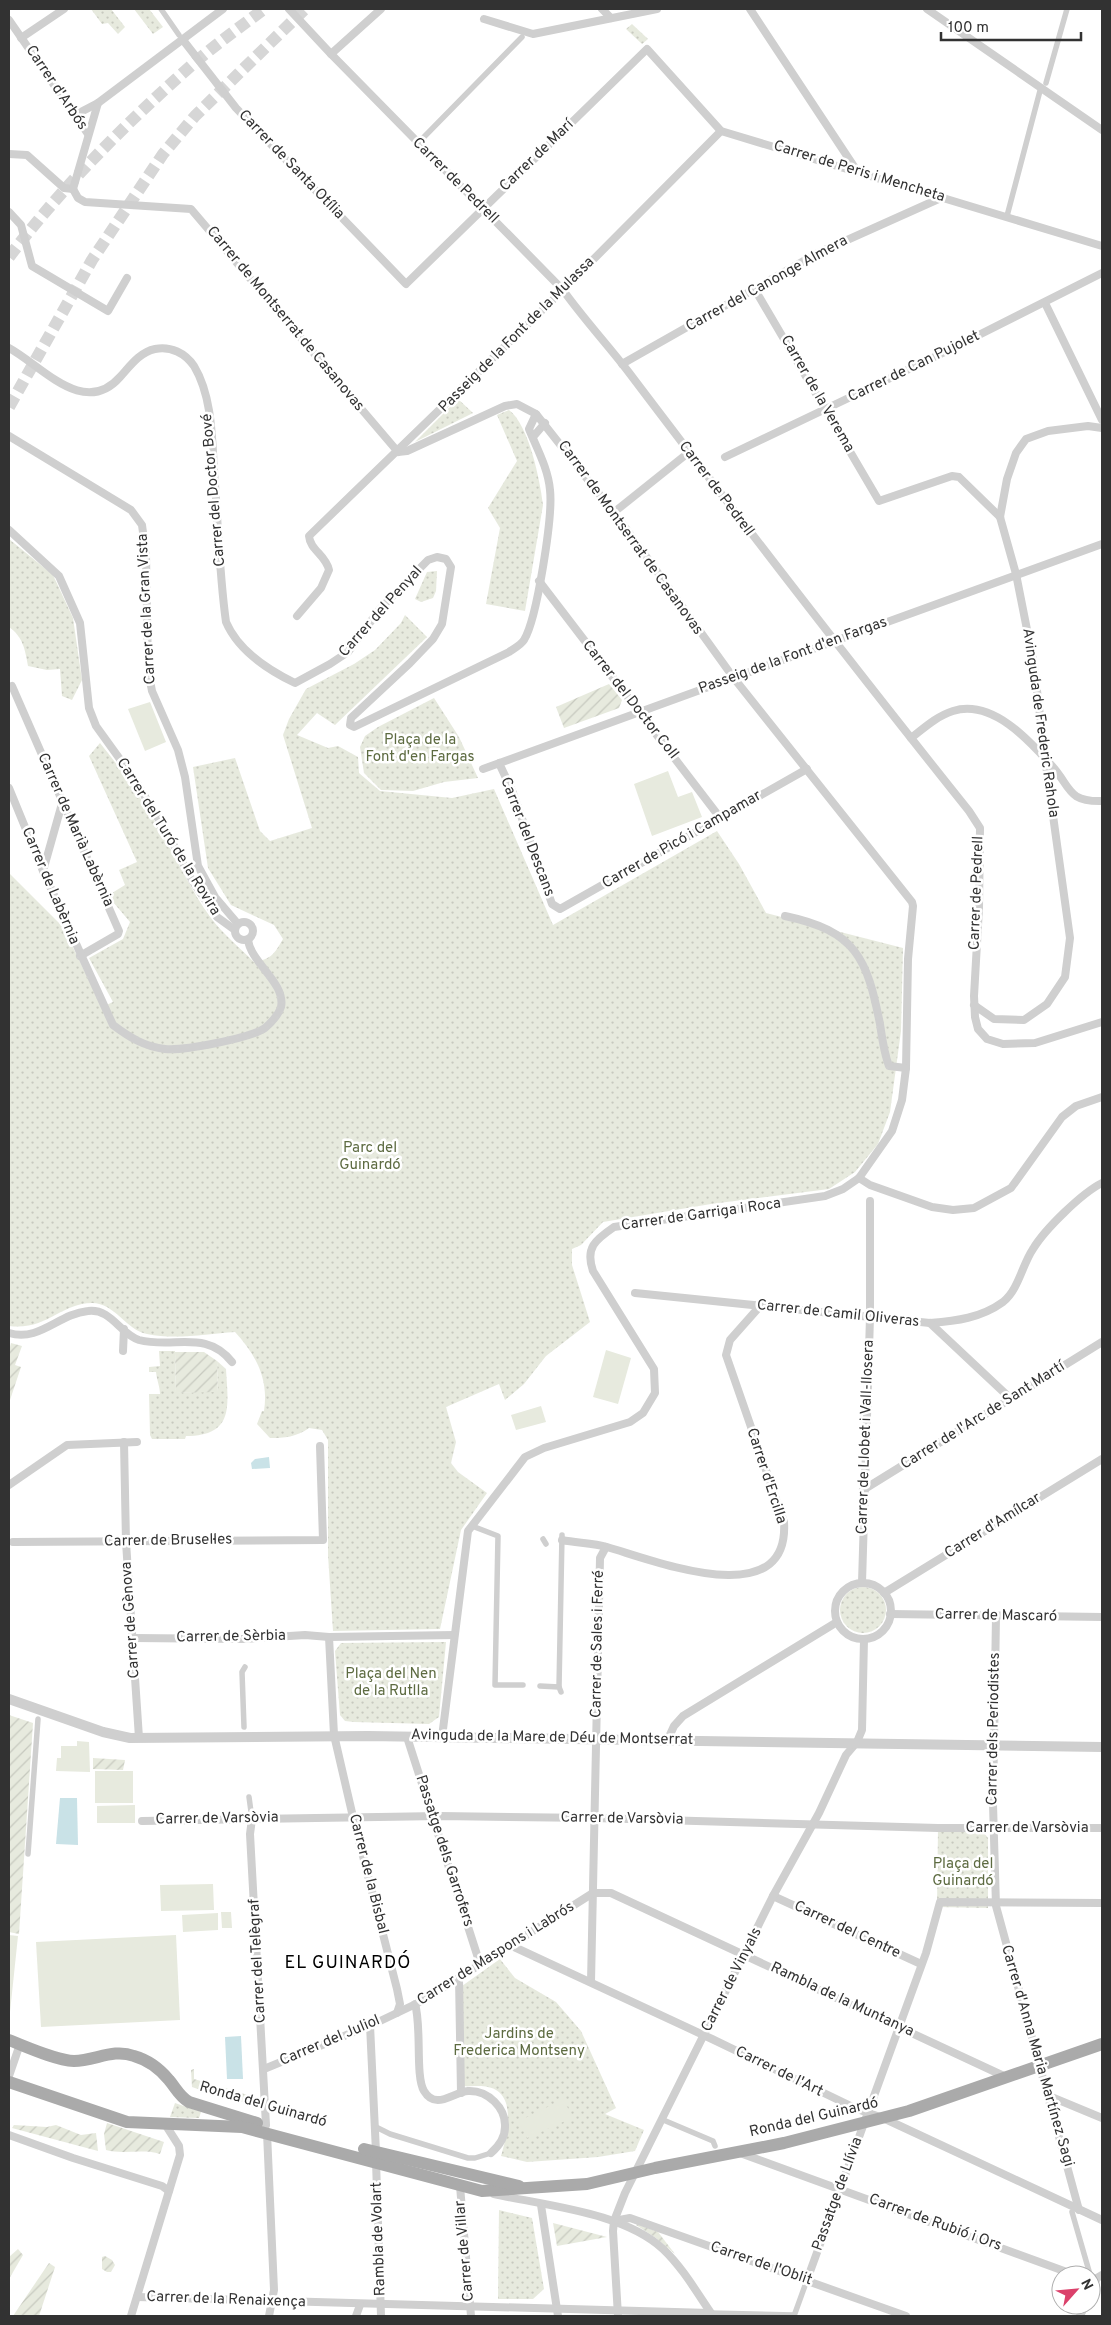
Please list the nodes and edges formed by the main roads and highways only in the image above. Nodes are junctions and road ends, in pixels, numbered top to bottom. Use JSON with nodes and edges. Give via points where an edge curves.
{"nodes":[{"id":1,"x":14,"y":2042,"type":"edge"},
{"id":2,"x":1102,"y":2044,"type":"edge"},
{"id":3,"x":9,"y":2082,"type":"edge"},
{"id":4,"x":266,"y":2129,"type":"junction"},
{"id":5,"x":376,"y":2157,"type":"junction"},
{"id":6,"x":524,"y":2187,"type":"junction"}],
"edges":[{"from":1,"to":4,"type":"main road","name":"Ronda del Guinardó","via":[[74,2061],[106,2054],[133,2055],[154,2066],[189,2102]]},
{"from":2,"to":6,"type":"main road","name":"Ronda del Guinardó","via":[[883,2118],[866,2118],[738,2152],[587,2184]]},
{"from":3,"to":4,"type":"main road","name":"Ronda del Guinardó","via":[[127,2122]]},
{"from":4,"to":5,"type":"main road","name":"Ronda del Guinardó"},
{"from":5,"to":6,"type":"main road","name":"Ronda del Guinardó"},
{"from":5,"to":6,"type":"main road","name":"Ronda del Guinardó","via":[[482,2191]]}]}
